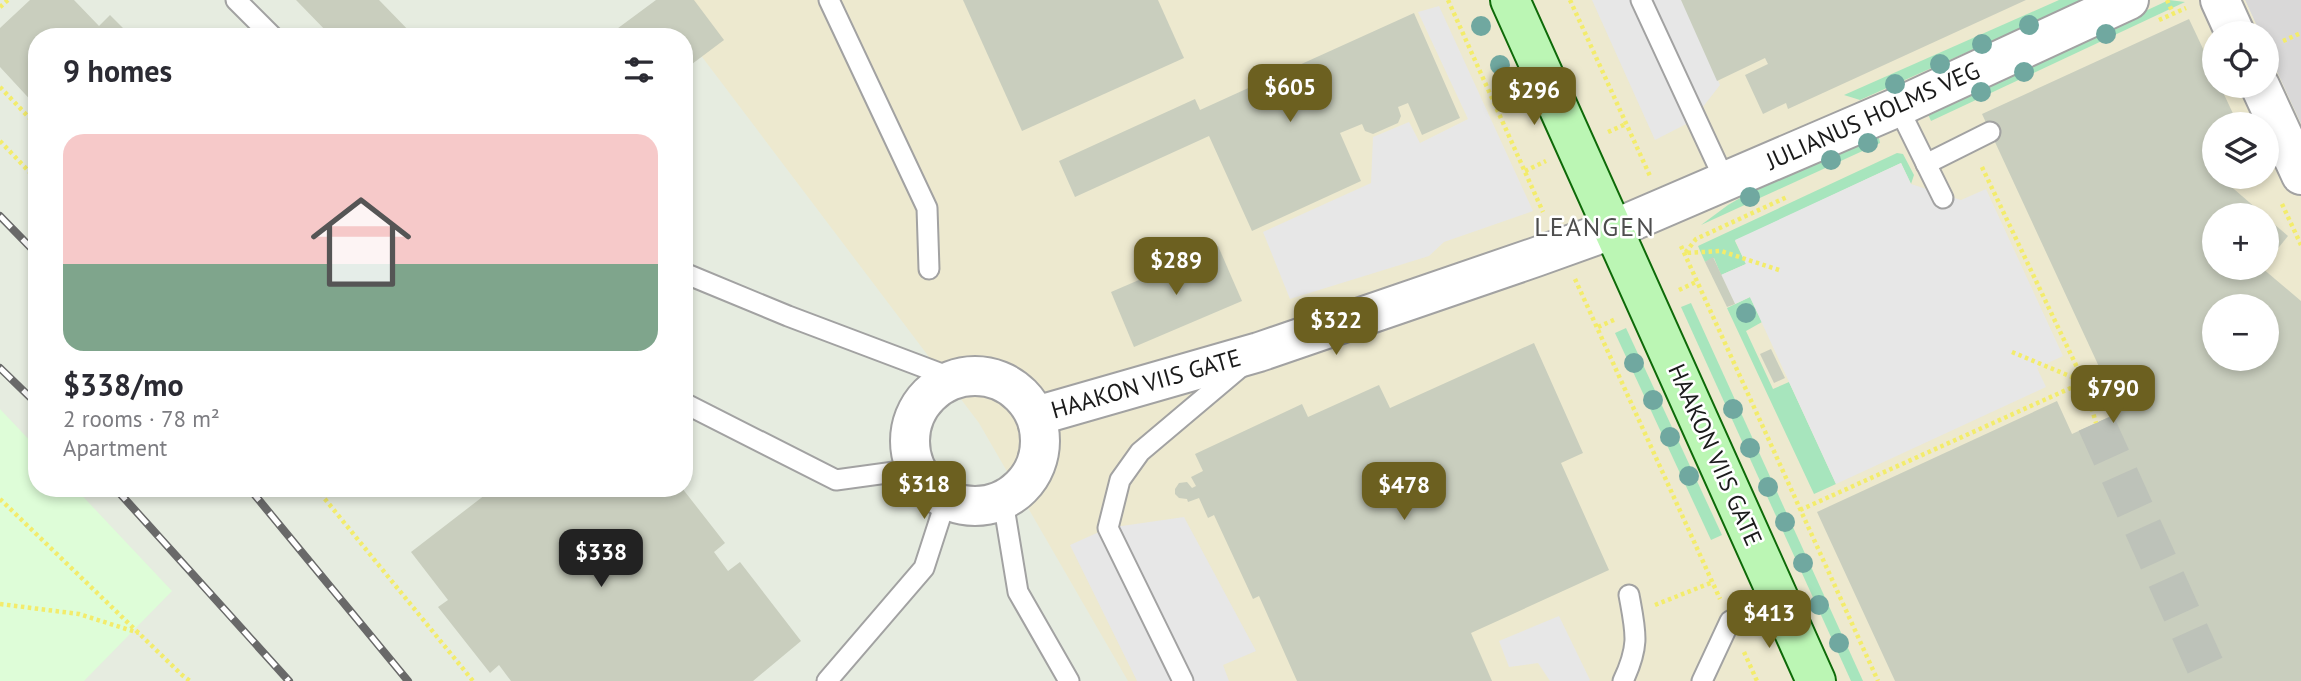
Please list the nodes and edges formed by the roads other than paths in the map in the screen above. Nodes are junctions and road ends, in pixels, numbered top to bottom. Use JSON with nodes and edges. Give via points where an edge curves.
{"nodes":[{"id":1,"x":236,"y":0,"type":"edge"},
{"id":2,"x":829,"y":0,"type":"edge"},
{"id":3,"x":1510,"y":0,"type":"edge"},
{"id":4,"x":1641,"y":0,"type":"edge"},
{"id":5,"x":2129,"y":0,"type":"edge"},
{"id":6,"x":2220,"y":0,"type":"edge"},
{"id":7,"x":2230,"y":21,"type":"edge"},
{"id":8,"x":264,"y":28,"type":"edge"},
{"id":9,"x":2266,"y":98,"type":"edge"},
{"id":10,"x":1898,"y":107,"type":"junction"},
{"id":11,"x":1990,"y":132,"type":"dead end"},
{"id":12,"x":1926,"y":164,"type":"junction"},
{"id":13,"x":2301,"y":174,"type":"edge"},
{"id":14,"x":1725,"y":181,"type":"junction"},
{"id":15,"x":1943,"y":198,"type":"dead end"},
{"id":16,"x":1614,"y":229,"type":"junction"},
{"id":17,"x":929,"y":269,"type":"dead end"},
{"id":18,"x":693,"y":278,"type":"edge"},
{"id":19,"x":1259,"y":352,"type":"junction"},
{"id":20,"x":955,"y":379,"type":"junction"},
{"id":21,"x":693,"y":408,"type":"edge"},
{"id":22,"x":1035,"y":416,"type":"junction"},
{"id":23,"x":916,"y":470,"type":"junction"},
{"id":24,"x":946,"y":500,"type":"junction"},
{"id":25,"x":1003,"y":500,"type":"junction"},
{"id":26,"x":1777,"y":595,"type":"junction"},
{"id":27,"x":1630,"y":604,"type":"road end"},
{"id":28,"x":827,"y":681,"type":"edge"},
{"id":29,"x":1069,"y":681,"type":"edge"},
{"id":30,"x":1183,"y":681,"type":"edge"},
{"id":31,"x":1623,"y":681,"type":"edge"},
{"id":32,"x":1702,"y":681,"type":"edge"},
{"id":33,"x":1816,"y":681,"type":"edge"}],
"edges":[{"from":1,"to":8,"type":"lane"},
{"from":2,"to":17,"type":"lane","via":[[927,208]]},
{"from":3,"to":16,"type":"main road","name":"HAAKON VIIS GATE"},
{"from":4,"to":14,"type":"lane"},
{"from":5,"to":10,"type":"street","name":"JULIANUS HOLMS VEG"},
{"from":6,"to":7,"type":"street"},
{"from":9,"to":13,"type":"street"},
{"from":10,"to":12,"type":"lane"},
{"from":10,"to":14,"type":"street","name":"JULIANUS HOLMS VEG"},
{"from":11,"to":12,"type":"lane"},
{"from":12,"to":15,"type":"lane"},
{"from":14,"to":16,"type":"street","name":"JULIANUS HOLMS VEG"},
{"from":16,"to":19,"type":"street","name":"HAAKON VIIS GATE"},
{"from":16,"to":26,"type":"main road","name":"HAAKON VIIS GATE"},
{"from":18,"to":20,"type":"lane"},
{"from":19,"to":22,"type":"street","name":"HAAKON VIIS GATE"},
{"from":19,"to":30,"type":"lane","via":[[1140,452],[1121,481],[1108,528]]},
{"from":20,"to":22,"type":"street","via":[[974,376],[1011,387],[1026,399]]},
{"from":20,"to":23,"type":"street","via":[[936,389],[920,406],[910,448]]},
{"from":21,"to":23,"type":"lane","via":[[836,480]]},
{"from":22,"to":25,"type":"street","via":[[1041,435],[1032,474]]},
{"from":23,"to":24,"type":"street","via":[[928,487]]},
{"from":24,"to":25,"type":"street","via":[[965,506]]},
{"from":24,"to":28,"type":"lane","via":[[924,568]]},
{"from":25,"to":29,"type":"lane","via":[[1018,592]]},
{"from":26,"to":32,"type":"lane","via":[[1730,621]]},
{"from":26,"to":33,"type":"main road","name":"HAAKON VIIS GATE"},
{"from":27,"to":31,"type":"lane","via":[[1636,628],[1634,658]]}]}
